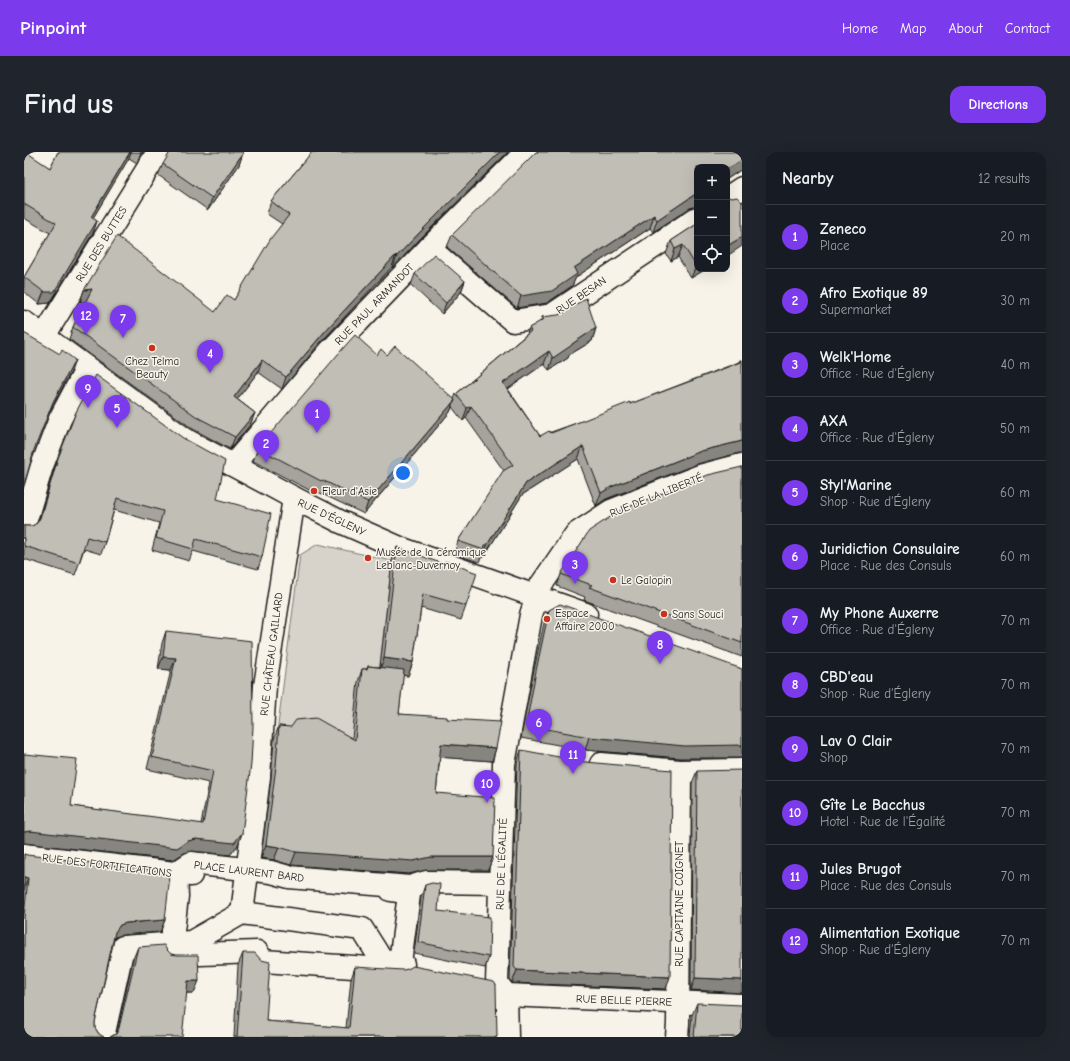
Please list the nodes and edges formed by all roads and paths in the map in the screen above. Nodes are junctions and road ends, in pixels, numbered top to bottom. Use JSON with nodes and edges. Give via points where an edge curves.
{"nodes":[{"id":1,"x":158,"y":152,"type":"edge"},
{"id":2,"x":526,"y":152,"type":"edge"},
{"id":3,"x":742,"y":188,"type":"edge"},
{"id":4,"x":730,"y":196,"type":"edge"},
{"id":5,"x":694,"y":220,"type":"edge"},
{"id":6,"x":429,"y":248,"type":"junction"},
{"id":7,"x":24,"y":322,"type":"edge"},
{"id":8,"x":44,"y":336,"type":"junction"},
{"id":9,"x":87,"y":368,"type":"junction"},
{"id":10,"x":233,"y":465,"type":"junction"},
{"id":11,"x":742,"y":465,"type":"edge"},
{"id":12,"x":294,"y":498,"type":"junction"},
{"id":13,"x":24,"y":526,"type":"edge"},
{"id":14,"x":537,"y":596,"type":"junction"},
{"id":15,"x":607,"y":621,"type":"edge"},
{"id":16,"x":507,"y":748,"type":"junction"},
{"id":17,"x":530,"y":752,"type":"edge"},
{"id":18,"x":583,"y":762,"type":"edge"},
{"id":19,"x":680,"y":770,"type":"junction"},
{"id":20,"x":742,"y":770,"type":"edge"},
{"id":21,"x":24,"y":855,"type":"edge"},
{"id":22,"x":176,"y":873,"type":"junction"},
{"id":23,"x":247,"y":875,"type":"junction"},
{"id":24,"x":500,"y":883,"type":"junction"},
{"id":25,"x":410,"y":887,"type":"junction"},
{"id":26,"x":242,"y":913,"type":"junction"},
{"id":27,"x":182,"y":942,"type":"junction"},
{"id":28,"x":390,"y":961,"type":"junction"},
{"id":29,"x":422,"y":968,"type":"edge"},
{"id":30,"x":474,"y":978,"type":"edge"},
{"id":31,"x":501,"y":989,"type":"junction"},
{"id":32,"x":678,"y":1002,"type":"junction"},
{"id":33,"x":742,"y":1005,"type":"edge"},
{"id":34,"x":103,"y":1037,"type":"edge"},
{"id":35,"x":507,"y":1037,"type":"edge"},
{"id":36,"x":676,"y":1037,"type":"edge"}],
"edges":[{"from":1,"to":8,"type":"street","name":"RUE DES BUTTES"},
{"from":2,"to":6,"type":"street","name":"RUE PAUL ARMANDOT"},
{"from":3,"to":4,"type":"street"},
{"from":5,"to":6,"type":"street","name":"RUE BESAN","via":[[552,315],[513,321]]},
{"from":6,"to":10,"type":"street","name":"RUE PAUL ARMANDOT","via":[[331,350]]},
{"from":7,"to":8,"type":"street","name":"RUE D'ÉGLENY"},
{"from":8,"to":9,"type":"street","name":"RUE D'ÉGLENY"},
{"from":9,"to":10,"type":"street","name":"RUE D'ÉGLENY","via":[[186,440]]},
{"from":9,"to":13,"type":"street","via":[[60,419],[42,466]]},
{"from":10,"to":12,"type":"street","name":"RUE D'ÉGLENY"},
{"from":11,"to":14,"type":"street","name":"RUE DE LA LIBERTÉ","via":[[700,476],[611,511],[576,534],[541,585]]},
{"from":12,"to":14,"type":"street","name":"RUE D'ÉGLENY","via":[[400,548]]},
{"from":12,"to":23,"type":"street","name":"RUE CHÂTEAU GAILLARD","via":[[265,686],[259,777]]},
{"from":14,"to":15,"type":"street","name":"RUE D'ÉGLENY"},
{"from":14,"to":16,"type":"street","name":"RUE DE L'ÉGALITÉ","via":[[531,615]]},
{"from":16,"to":17,"type":"street"},
{"from":16,"to":24,"type":"street","name":"RUE DE L'ÉGALITÉ","via":[[504,764]]},
{"from":18,"to":19,"type":"street"},
{"from":19,"to":20,"type":"street"},
{"from":19,"to":32,"type":"street","name":"RUE CAPITAINE COIGNET"},
{"from":21,"to":22,"type":"street","name":"RUE DES FORTIFICATIONS"},
{"from":22,"to":23,"type":"street","name":"RUE DES FORTIFICATIONS"},
{"from":22,"to":27,"type":"street","via":[[177,896],[173,930]]},
{"from":23,"to":25,"type":"street","name":"RUE DES FORTIFICATIONS","via":[[398,891]]},
{"from":23,"to":26,"type":"street","name":"PLACE LAURENT BARD"},
{"from":24,"to":25,"type":"street","name":"RUE DES FORTIFICATIONS","via":[[426,882]]},
{"from":24,"to":31,"type":"street","name":"RUE DE L'ÉGALITÉ"},
{"from":25,"to":28,"type":"street"},
{"from":26,"to":27,"type":"street"},
{"from":26,"to":28,"type":"street","via":[[362,929]]},
{"from":27,"to":28,"type":"street","via":[[172,955],[258,952],[262,961],[399,970]]},
{"from":27,"to":34,"type":"street","via":[[123,947]]},
{"from":28,"to":29,"type":"street"},
{"from":30,"to":31,"type":"street","name":"RUE BELLE PIERRE"},
{"from":31,"to":32,"type":"street","name":"RUE BELLE PIERRE"},
{"from":31,"to":35,"type":"street","name":"RUE DE L'ÉGALITÉ"},
{"from":32,"to":33,"type":"street","name":"RUE BELLE PIERRE"},
{"from":32,"to":36,"type":"street","name":"RUE CAPITAINE COIGNET"}]}
